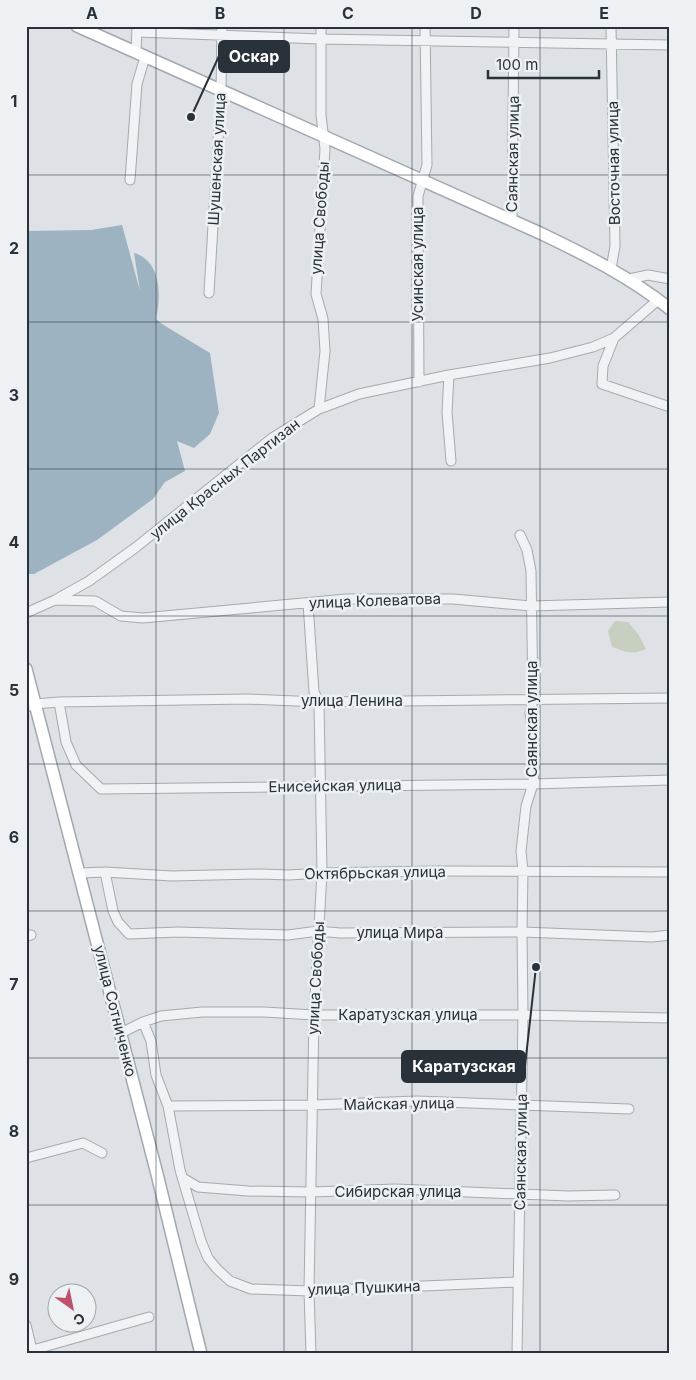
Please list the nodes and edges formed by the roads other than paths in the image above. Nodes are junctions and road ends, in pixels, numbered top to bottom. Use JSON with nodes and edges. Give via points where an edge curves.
{"nodes":[{"id":1,"x":77,"y":26,"type":"edge"},
{"id":2,"x":321,"y":26,"type":"edge"},
{"id":3,"x":425,"y":26,"type":"edge"},
{"id":4,"x":514,"y":26,"type":"edge"},
{"id":5,"x":612,"y":26,"type":"edge"},
{"id":6,"x":137,"y":29,"type":"edge"},
{"id":7,"x":222,"y":31,"type":"edge"},
{"id":8,"x":321,"y":39,"type":"junction"},
{"id":9,"x":425,"y":41,"type":"junction"},
{"id":10,"x":514,"y":43,"type":"junction"},
{"id":11,"x":612,"y":44,"type":"junction"},
{"id":12,"x":670,"y":45,"type":"edge"},
{"id":13,"x":140,"y":55,"type":"junction"},
{"id":14,"x":221,"y":91,"type":"junction"},
{"id":15,"x":323,"y":136,"type":"junction"},
{"id":16,"x":130,"y":180,"type":"dead end"},
{"id":17,"x":423,"y":181,"type":"junction"},
{"id":18,"x":512,"y":221,"type":"junction"},
{"id":19,"x":611,"y":269,"type":"junction"},
{"id":20,"x":629,"y":279,"type":"junction"},
{"id":21,"x":670,"y":279,"type":"edge"},
{"id":22,"x":209,"y":293,"type":"dead end"},
{"id":23,"x":658,"y":300,"type":"junction"},
{"id":24,"x":670,"y":309,"type":"edge"},
{"id":25,"x":614,"y":338,"type":"junction"},
{"id":26,"x":449,"y":375,"type":"junction"},
{"id":27,"x":419,"y":382,"type":"junction"},
{"id":28,"x":670,"y":408,"type":"edge"},
{"id":29,"x":319,"y":409,"type":"junction"},
{"id":30,"x":451,"y":461,"type":"dead end"},
{"id":31,"x":520,"y":534,"type":"dead end"},
{"id":32,"x":55,"y":600,"type":"junction"},
{"id":33,"x":670,"y":602,"type":"edge"},
{"id":34,"x":308,"y":603,"type":"junction"},
{"id":35,"x":531,"y":606,"type":"junction"},
{"id":36,"x":26,"y":612,"type":"edge"},
{"id":37,"x":26,"y":669,"type":"edge"},
{"id":38,"x":670,"y":698,"type":"edge"},
{"id":39,"x":533,"y":700,"type":"junction"},
{"id":40,"x":59,"y":702,"type":"junction"},
{"id":41,"x":319,"y":702,"type":"junction"},
{"id":42,"x":30,"y":705,"type":"edge"},
{"id":43,"x":670,"y":780,"type":"edge"},
{"id":44,"x":533,"y":784,"type":"junction"},
{"id":45,"x":321,"y":785,"type":"junction"},
{"id":46,"x":524,"y":871,"type":"junction"},
{"id":47,"x":105,"y":872,"type":"junction"},
{"id":48,"x":670,"y":872,"type":"edge"},
{"id":49,"x":80,"y":873,"type":"junction"},
{"id":50,"x":322,"y":873,"type":"junction"},
{"id":51,"x":318,"y":931,"type":"junction"},
{"id":52,"x":522,"y":932,"type":"junction"},
{"id":53,"x":670,"y":935,"type":"edge"},
{"id":54,"x":314,"y":1015,"type":"junction"},
{"id":55,"x":523,"y":1015,"type":"junction"},
{"id":56,"x":670,"y":1018,"type":"edge"},
{"id":57,"x":144,"y":1022,"type":"junction"},
{"id":58,"x":121,"y":1033,"type":"junction"},
{"id":59,"x":312,"y":1105,"type":"junction"},
{"id":60,"x":522,"y":1105,"type":"junction"},
{"id":61,"x":168,"y":1106,"type":"junction"},
{"id":62,"x":629,"y":1109,"type":"dead end"},
{"id":63,"x":102,"y":1153,"type":"dead end"},
{"id":64,"x":26,"y":1158,"type":"edge"},
{"id":65,"x":183,"y":1178,"type":"junction"},
{"id":66,"x":311,"y":1192,"type":"junction"},
{"id":67,"x":521,"y":1193,"type":"junction"},
{"id":68,"x":616,"y":1195,"type":"dead end"},
{"id":69,"x":517,"y":1282,"type":"junction"},
{"id":70,"x":309,"y":1291,"type":"junction"},
{"id":71,"x":149,"y":1318,"type":"dead end"},
{"id":72,"x":26,"y":1325,"type":"edge"},
{"id":73,"x":31,"y":1352,"type":"edge"},
{"id":74,"x":201,"y":1354,"type":"edge"},
{"id":75,"x":311,"y":1354,"type":"edge"},
{"id":76,"x":518,"y":1354,"type":"edge"}],
"edges":[{"from":1,"to":13,"type":"main road"},
{"from":2,"to":8,"type":"street","name":"улица Свободы"},
{"from":3,"to":9,"type":"street","name":"Усинская улица"},
{"from":4,"to":10,"type":"street","name":"Саянская улица"},
{"from":5,"to":11,"type":"street","name":"Восточная улица"},
{"from":6,"to":7,"type":"street"},
{"from":6,"to":13,"type":"street"},
{"from":7,"to":8,"type":"street"},
{"from":7,"to":14,"type":"street","name":"Шушенская улица"},
{"from":8,"to":9,"type":"street"},
{"from":8,"to":15,"type":"street","name":"улица Свободы"},
{"from":9,"to":10,"type":"street"},
{"from":9,"to":17,"type":"street","name":"Усинская улица","via":[[427,165]]},
{"from":10,"to":11,"type":"street"},
{"from":10,"to":18,"type":"street","name":"Саянская улица"},
{"from":11,"to":12,"type":"street"},
{"from":11,"to":19,"type":"street","name":"Восточная улица","via":[[615,246]]},
{"from":13,"to":14,"type":"main road"},
{"from":13,"to":16,"type":"street"},
{"from":14,"to":15,"type":"main road"},
{"from":14,"to":22,"type":"street","name":"Шушенская улица"},
{"from":15,"to":17,"type":"main road"},
{"from":15,"to":29,"type":"street","name":"улица Свободы","via":[[325,149],[316,294],[323,319],[325,352]]},
{"from":17,"to":18,"type":"main road"},
{"from":17,"to":27,"type":"street","name":"Усинская улица","via":[[418,196]]},
{"from":18,"to":19,"type":"main road"},
{"from":19,"to":20,"type":"main road"},
{"from":20,"to":21,"type":"street","via":[[648,275]]},
{"from":20,"to":23,"type":"main road"},
{"from":23,"to":24,"type":"main road"},
{"from":23,"to":25,"type":"street","name":"улица Красных Партизан"},
{"from":25,"to":26,"type":"street","name":"улица Красных Партизан","via":[[550,358]]},
{"from":25,"to":28,"type":"street","via":[[603,366],[602,384]]},
{"from":26,"to":27,"type":"street","name":"улица Красных Партизан"},
{"from":26,"to":30,"type":"street","via":[[447,412]]},
{"from":27,"to":29,"type":"street","name":"улица Красных Партизан","via":[[359,394]]},
{"from":29,"to":32,"type":"street","name":"улица Красных Партизан","via":[[272,438],[135,548],[89,581]]},
{"from":31,"to":35,"type":"street","name":"Саянская улица","via":[[531,571]]},
{"from":32,"to":34,"type":"street","name":"улица Колеватова","via":[[95,601],[121,616],[143,618]]},
{"from":32,"to":36,"type":"street","name":"улица Красных Партизан"},
{"from":33,"to":35,"type":"street","name":"улица Колеватова"},
{"from":34,"to":35,"type":"street","name":"улица Колеватова","via":[[346,599],[453,599]]},
{"from":34,"to":41,"type":"street","name":"улица Свободы","via":[[314,692]]},
{"from":35,"to":39,"type":"street","name":"Саянская улица"},
{"from":37,"to":42,"type":"main road","name":"улица Сотниченко"},
{"from":38,"to":39,"type":"street","name":"улица Ленина"},
{"from":39,"to":41,"type":"street","name":"улица Ленина"},
{"from":39,"to":44,"type":"street","name":"Саянская улица","via":[[530,713],[535,754]]},
{"from":40,"to":41,"type":"street","name":"улица Ленина","via":[[247,699]]},
{"from":40,"to":42,"type":"street","name":"улица Ленина"},
{"from":40,"to":45,"type":"street","name":"Енисейская улица","via":[[66,742],[76,765],[101,788]]},
{"from":41,"to":45,"type":"street","name":"улица Свободы"},
{"from":42,"to":49,"type":"main road","name":"улица Сотниченко"},
{"from":43,"to":44,"type":"street","name":"Енисейская улица"},
{"from":44,"to":45,"type":"street","name":"Енисейская улица"},
{"from":44,"to":46,"type":"street","name":"Саянская улица","via":[[526,806],[521,850]]},
{"from":45,"to":50,"type":"street","name":"улица Свободы"},
{"from":46,"to":48,"type":"street","name":"Октябрьская улица"},
{"from":46,"to":50,"type":"street","name":"Октябрьская улица"},
{"from":46,"to":52,"type":"street","name":"Саянская улица"},
{"from":47,"to":49,"type":"street","name":"Октябрьская улица"},
{"from":47,"to":50,"type":"street","name":"Октябрьская улица","via":[[172,876]]},
{"from":47,"to":51,"type":"street","name":"улица Мира","via":[[113,912],[129,934],[288,935]]},
{"from":49,"to":58,"type":"main road","name":"улица Сотниченко"},
{"from":50,"to":51,"type":"street","name":"улица Свободы"},
{"from":51,"to":52,"type":"street","name":"улица Мира"},
{"from":51,"to":54,"type":"street","name":"улица Свободы"},
{"from":52,"to":53,"type":"street","name":"улица Мира"},
{"from":52,"to":55,"type":"street","name":"Саянская улица"},
{"from":54,"to":55,"type":"street","name":"Каратузская улица"},
{"from":54,"to":57,"type":"street","name":"Каратузская улица","via":[[202,1012],[161,1016]]},
{"from":54,"to":59,"type":"street","name":"улица Свободы"},
{"from":55,"to":56,"type":"street","name":"Каратузская улица"},
{"from":55,"to":60,"type":"street","name":"Саянская улица"},
{"from":57,"to":58,"type":"street","name":"Каратузская улица"},
{"from":57,"to":61,"type":"street","via":[[151,1041],[156,1075]]},
{"from":58,"to":74,"type":"main road","name":"улица Сотниченко"},
{"from":59,"to":60,"type":"street","name":"Майская улица","via":[[417,1102]]},
{"from":59,"to":61,"type":"street","name":"Майская улица"},
{"from":59,"to":66,"type":"street","name":"улица Свободы"},
{"from":60,"to":62,"type":"street","name":"Майская улица"},
{"from":60,"to":67,"type":"street","name":"Саянская улица"},
{"from":61,"to":65,"type":"street"},
{"from":63,"to":64,"type":"street","via":[[83,1143]]},
{"from":65,"to":66,"type":"street","name":"Сибирская улица","via":[[198,1188]]},
{"from":65,"to":70,"type":"street","name":"улица Пушкина","via":[[208,1258],[230,1281],[251,1289]]},
{"from":66,"to":67,"type":"street","name":"Сибирская улица","via":[[395,1189]]},
{"from":66,"to":70,"type":"street","name":"улица Свободы"},
{"from":67,"to":68,"type":"street","name":"Сибирская улица"},
{"from":67,"to":69,"type":"street","name":"Саянская улица"},
{"from":69,"to":70,"type":"street","name":"улица Пушкина"},
{"from":69,"to":76,"type":"street","name":"Саянская улица"},
{"from":70,"to":75,"type":"street","name":"улица Свободы"},
{"from":71,"to":73,"type":"street"},
{"from":72,"to":73,"type":"street"}]}
